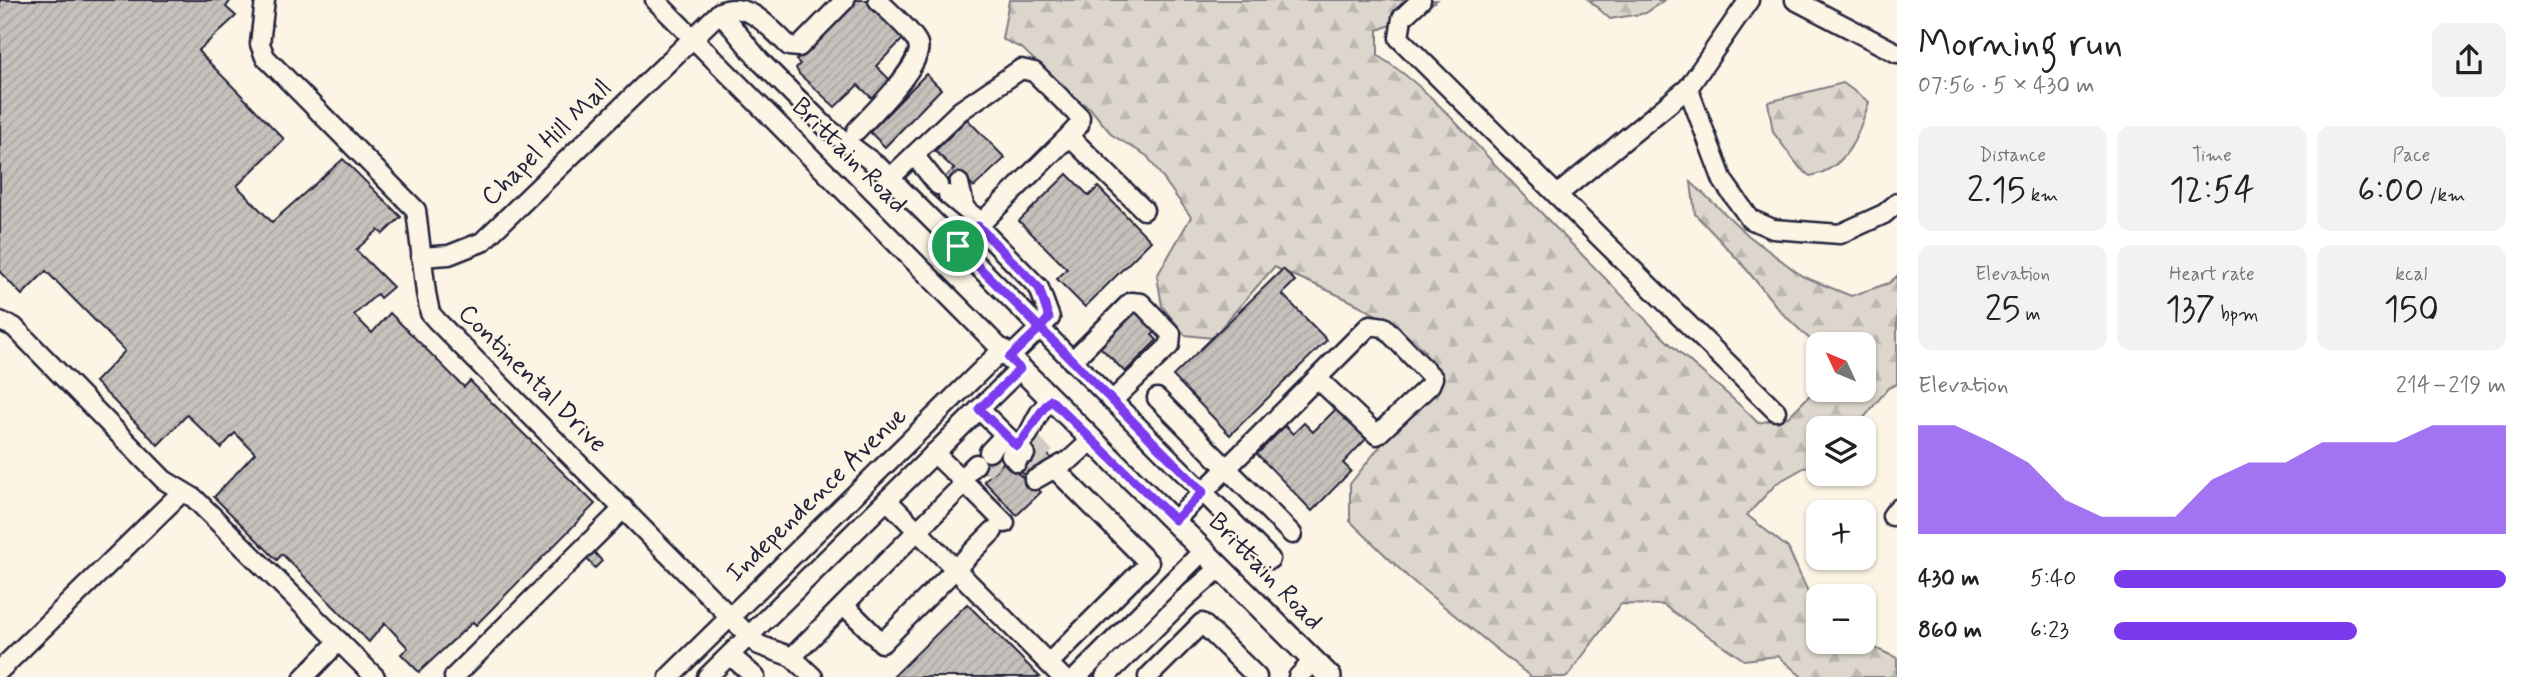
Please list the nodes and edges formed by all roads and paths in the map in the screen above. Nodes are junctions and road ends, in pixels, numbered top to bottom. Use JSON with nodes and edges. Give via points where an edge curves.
{"nodes":[{"id":1,"x":265,"y":0,"type":"edge"},
{"id":2,"x":655,"y":0,"type":"edge"},
{"id":3,"x":845,"y":0,"type":"edge"},
{"id":4,"x":878,"y":0,"type":"edge"},
{"id":5,"x":1421,"y":0,"type":"edge"},
{"id":6,"x":1749,"y":0,"type":"edge"},
{"id":7,"x":1795,"y":0,"type":"edge"},
{"id":8,"x":749,"y":2,"type":"edge"},
{"id":9,"x":721,"y":4,"type":"edge"},
{"id":10,"x":694,"y":39,"type":"junction"},
{"id":11,"x":1897,"y":53,"type":"edge"},
{"id":12,"x":1688,"y":88,"type":"junction"},
{"id":13,"x":856,"y":131,"type":"dead end"},
{"id":14,"x":1069,"y":136,"type":"junction"},
{"id":15,"x":914,"y":155,"type":"junction"},
{"id":16,"x":890,"y":178,"type":"junction"},
{"id":17,"x":1556,"y":195,"type":"junction"},
{"id":18,"x":1897,"y":203,"type":"edge"},
{"id":19,"x":1144,"y":211,"type":"dead end"},
{"id":20,"x":980,"y":224,"type":"junction"},
{"id":21,"x":958,"y":246,"type":"junction"},
{"id":22,"x":421,"y":257,"type":"junction"},
{"id":23,"x":3,"y":322,"type":"edge"},
{"id":24,"x":1040,"y":328,"type":"junction"},
{"id":25,"x":1010,"y":359,"type":"junction"},
{"id":26,"x":1072,"y":361,"type":"junction"},
{"id":27,"x":1317,"y":378,"type":"junction"},
{"id":28,"x":1157,"y":398,"type":"dead end"},
{"id":29,"x":1051,"y":400,"type":"junction"},
{"id":30,"x":1112,"y":401,"type":"junction"},
{"id":31,"x":979,"y":409,"type":"junction"},
{"id":32,"x":1776,"y":411,"type":"dead end"},
{"id":33,"x":1092,"y":440,"type":"junction"},
{"id":34,"x":1019,"y":446,"type":"junction"},
{"id":35,"x":934,"y":453,"type":"junction"},
{"id":36,"x":1227,"y":469,"type":"junction"},
{"id":37,"x":964,"y":483,"type":"junction"},
{"id":38,"x":182,"y":492,"type":"junction"},
{"id":39,"x":1203,"y":492,"type":"junction"},
{"id":40,"x":887,"y":499,"type":"junction"},
{"id":41,"x":624,"y":508,"type":"junction"},
{"id":42,"x":1175,"y":520,"type":"junction"},
{"id":43,"x":918,"y":531,"type":"junction"},
{"id":44,"x":1292,"y":534,"type":"dead end"},
{"id":45,"x":1204,"y":550,"type":"junction"},
{"id":46,"x":1270,"y":559,"type":"dead end"},
{"id":47,"x":1221,"y":567,"type":"junction"},
{"id":48,"x":956,"y":569,"type":"junction"},
{"id":49,"x":844,"y":605,"type":"junction"},
{"id":50,"x":730,"y":617,"type":"junction"},
{"id":51,"x":749,"y":636,"type":"junction"},
{"id":52,"x":339,"y":641,"type":"junction"},
{"id":53,"x":730,"y":655,"type":"junction"},
{"id":54,"x":792,"y":657,"type":"junction"},
{"id":55,"x":1313,"y":661,"type":"junction"},
{"id":56,"x":1049,"y":663,"type":"junction"},
{"id":57,"x":0,"y":670,"type":"edge"},
{"id":58,"x":304,"y":677,"type":"edge"},
{"id":59,"x":375,"y":677,"type":"edge"},
{"id":60,"x":454,"y":677,"type":"edge"},
{"id":61,"x":669,"y":677,"type":"edge"},
{"id":62,"x":707,"y":677,"type":"edge"},
{"id":63,"x":755,"y":677,"type":"edge"},
{"id":64,"x":813,"y":677,"type":"edge"},
{"id":65,"x":1062,"y":677,"type":"edge"},
{"id":66,"x":1077,"y":677,"type":"edge"},
{"id":67,"x":1105,"y":677,"type":"edge"},
{"id":68,"x":1148,"y":677,"type":"edge"},
{"id":69,"x":1257,"y":677,"type":"edge"},
{"id":70,"x":1298,"y":677,"type":"edge"},
{"id":71,"x":1330,"y":677,"type":"edge"}],
"edges":[{"from":1,"to":22,"type":"street","name":"Continental Drive","via":[[260,44],[265,57],[413,206]]},
{"from":2,"to":10,"type":"street","name":"Brittain Road"},
{"from":3,"to":8,"type":"street","via":[[794,48]]},
{"from":4,"to":13,"type":"street","via":[[918,43],[919,53],[896,89]]},
{"from":5,"to":17,"type":"street","via":[[1402,18],[1399,38]]},
{"from":6,"to":12,"type":"street"},
{"from":7,"to":11,"type":"street"},
{"from":8,"to":9,"type":"street"},
{"from":9,"to":10,"type":"street","name":"Chapel Hill Mall"},
{"from":9,"to":16,"type":"street","via":[[759,60],[828,128]]},
{"from":10,"to":22,"type":"street","name":"Chapel Hill Mall","via":[[482,242],[449,255]]},
{"from":10,"to":25,"type":"street","name":"Brittain Road"},
{"from":12,"to":17,"type":"street"},
{"from":12,"to":18,"type":"street","via":[[1723,181],[1750,219],[1773,229],[1840,234]]},
{"from":14,"to":15,"type":"street","via":[[1080,117],[1028,69],[1021,69],[975,101]]},
{"from":14,"to":19,"type":"street"},
{"from":14,"to":20,"type":"street"},
{"from":15,"to":16,"type":"street"},
{"from":15,"to":20,"type":"street"},
{"from":16,"to":21,"type":"street"},
{"from":17,"to":32,"type":"street"},
{"from":20,"to":21,"type":"street"},
{"from":20,"to":24,"type":"street","via":[[1039,288],[1049,318]]},
{"from":21,"to":24,"type":"street"},
{"from":22,"to":41,"type":"street","name":"Continental Drive","via":[[430,313]]},
{"from":23,"to":38,"type":"street","via":[[14,327],[164,480]]},
{"from":24,"to":25,"type":"street"},
{"from":24,"to":26,"type":"street"},
{"from":25,"to":29,"type":"main road","name":"Brittain Road"},
{"from":25,"to":31,"type":"street","name":"Independence Avenue"},
{"from":25,"to":50,"type":"street","name":"Independence Avenue"},
{"from":26,"to":30,"type":"street"},
{"from":26,"to":30,"type":"street","via":[[1131,302],[1141,303],[1172,340]]},
{"from":27,"to":27,"type":"street","via":[[1370,325],[1377,324],[1433,378],[1377,435]]},
{"from":27,"to":36,"type":"street"},
{"from":28,"to":36,"type":"street"},
{"from":29,"to":33,"type":"main road","name":"Brittain Road"},
{"from":29,"to":34,"type":"street","via":[[1038,411]]},
{"from":30,"to":39,"type":"street"},
{"from":31,"to":34,"type":"street"},
{"from":31,"to":35,"type":"street","name":"Independence Avenue"},
{"from":33,"to":42,"type":"main road","name":"Brittain Road"},
{"from":33,"to":56,"type":"street","via":[[1071,460],[1048,470],[1149,563]]},
{"from":34,"to":37,"type":"street","via":[[986,461]]},
{"from":35,"to":37,"type":"street"},
{"from":35,"to":40,"type":"street","name":"Independence Avenue"},
{"from":36,"to":39,"type":"street"},
{"from":36,"to":44,"type":"street"},
{"from":37,"to":43,"type":"street"},
{"from":37,"to":48,"type":"street","via":[[999,527]]},
{"from":38,"to":52,"type":"street","via":[[194,498]]},
{"from":38,"to":57,"type":"street"},
{"from":39,"to":42,"type":"street"},
{"from":39,"to":46,"type":"street"},
{"from":40,"to":43,"type":"street"},
{"from":40,"to":51,"type":"street","name":"Independence Avenue"},
{"from":41,"to":50,"type":"street","name":"Continental Drive"},
{"from":41,"to":60,"type":"street"},
{"from":42,"to":45,"type":"main road","name":"Brittain Road"},
{"from":43,"to":48,"type":"street"},
{"from":43,"to":49,"type":"street"},
{"from":45,"to":47,"type":"main road","name":"Brittain Road"},
{"from":45,"to":66,"type":"street"},
{"from":47,"to":55,"type":"main road","name":"Brittain Road"},
{"from":47,"to":67,"type":"street"},
{"from":48,"to":49,"type":"street","via":[[882,643]]},
{"from":48,"to":56,"type":"street"},
{"from":49,"to":54,"type":"street"},
{"from":50,"to":51,"type":"street","name":"Continental Drive"},
{"from":50,"to":61,"type":"street","name":"Independence Avenue"},
{"from":51,"to":53,"type":"street","name":"Independence Avenue"},
{"from":51,"to":54,"type":"street","name":"Continental Drive","via":[[759,645]]},
{"from":52,"to":58,"type":"street"},
{"from":52,"to":59,"type":"street"},
{"from":53,"to":62,"type":"street","name":"Independence Avenue"},
{"from":53,"to":63,"type":"street"},
{"from":54,"to":64,"type":"street","name":"Continental Drive"},
{"from":55,"to":70,"type":"street"},
{"from":55,"to":71,"type":"main road","name":"Brittain Road"},
{"from":56,"to":65,"type":"street"},
{"from":68,"to":69,"type":"street","via":[[1202,623]]}]}
